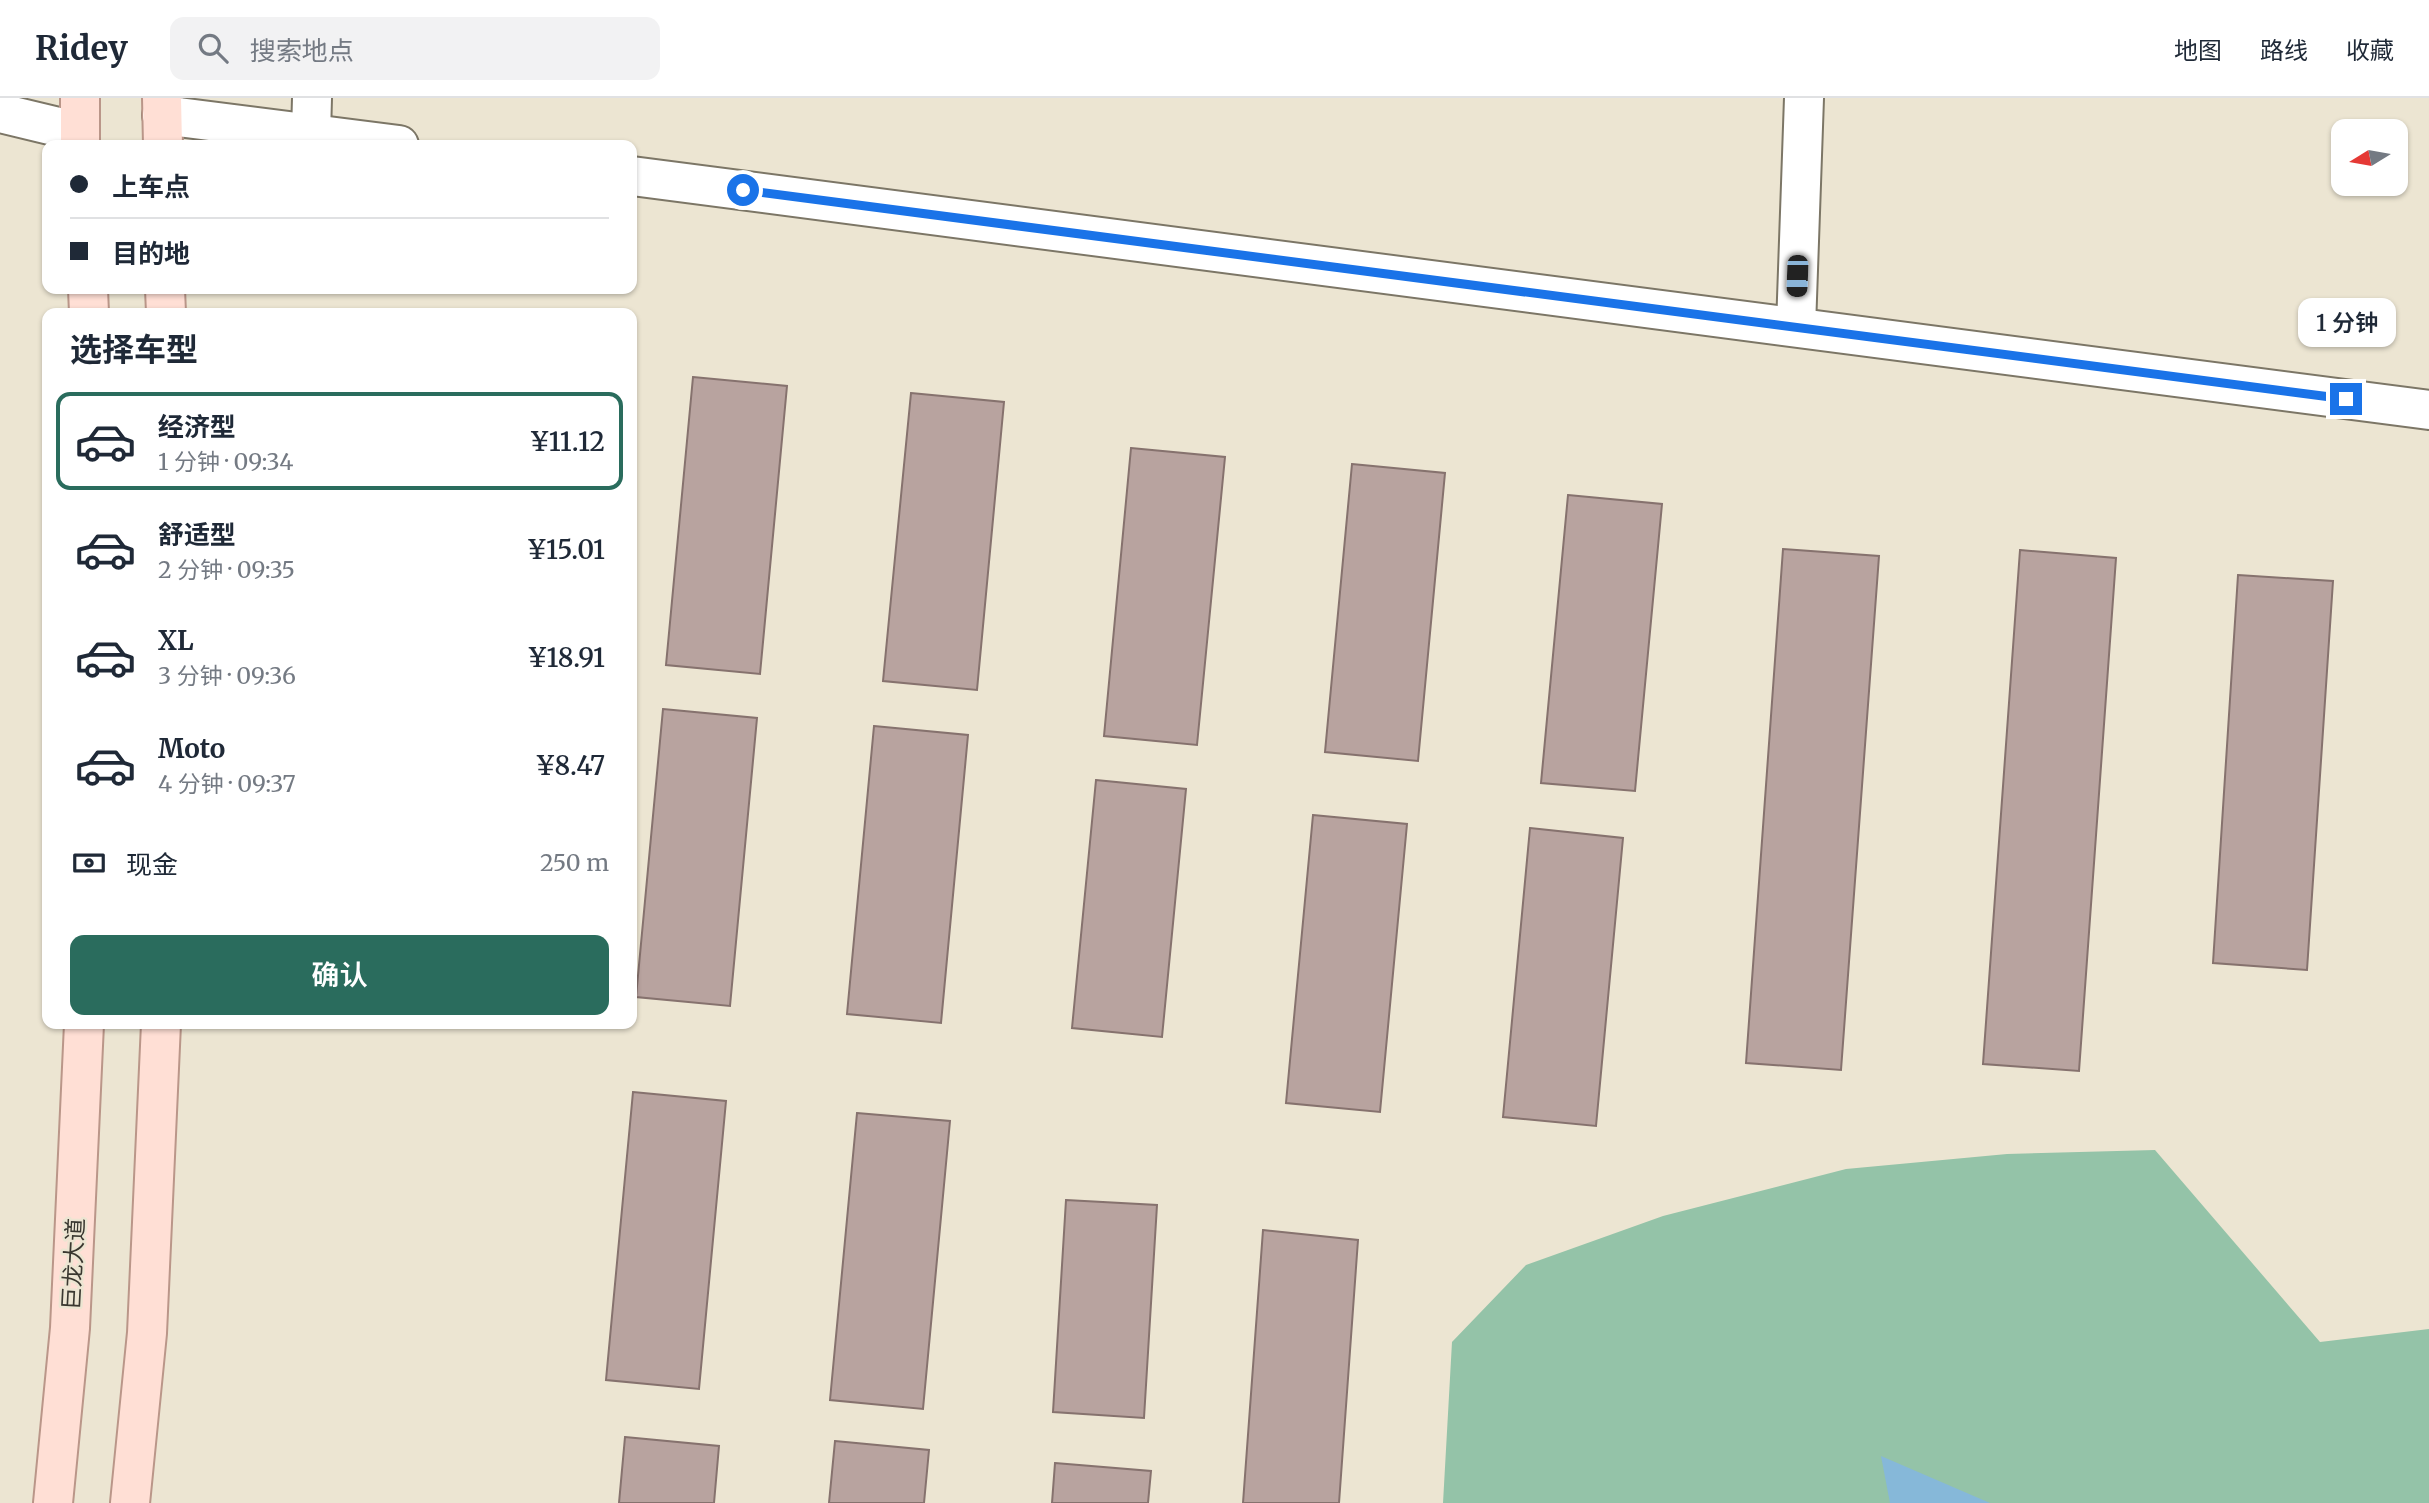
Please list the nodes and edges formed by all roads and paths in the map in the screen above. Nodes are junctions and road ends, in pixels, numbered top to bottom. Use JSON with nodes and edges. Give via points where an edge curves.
{"nodes":[{"id":1,"x":1804,"y":98,"type":"edge"},
{"id":2,"x":0,"y":113,"type":"edge"},
{"id":3,"x":311,"y":116,"type":"edge"},
{"id":4,"x":76,"y":118,"type":"edge"},
{"id":5,"x":162,"y":119,"type":"edge"},
{"id":6,"x":384,"y":140,"type":"edge"},
{"id":7,"x":637,"y":177,"type":"edge"},
{"id":8,"x":1796,"y":327,"type":"junction"},
{"id":9,"x":2429,"y":410,"type":"edge"},
{"id":10,"x":85,"y":1029,"type":"edge"},
{"id":11,"x":162,"y":1029,"type":"edge"},
{"id":12,"x":53,"y":1503,"type":"edge"},
{"id":13,"x":130,"y":1503,"type":"edge"}],
"edges":[{"from":1,"to":8,"type":"street"},
{"from":2,"to":4,"type":"street"},
{"from":3,"to":5,"type":"street"},
{"from":3,"to":6,"type":"street"},
{"from":7,"to":8,"type":"street"},
{"from":8,"to":9,"type":"street"},
{"from":10,"to":12,"type":"main road","name":"巨龙大道","via":[[71,1328]]},
{"from":11,"to":13,"type":"main road","via":[[147,1334]]}]}
